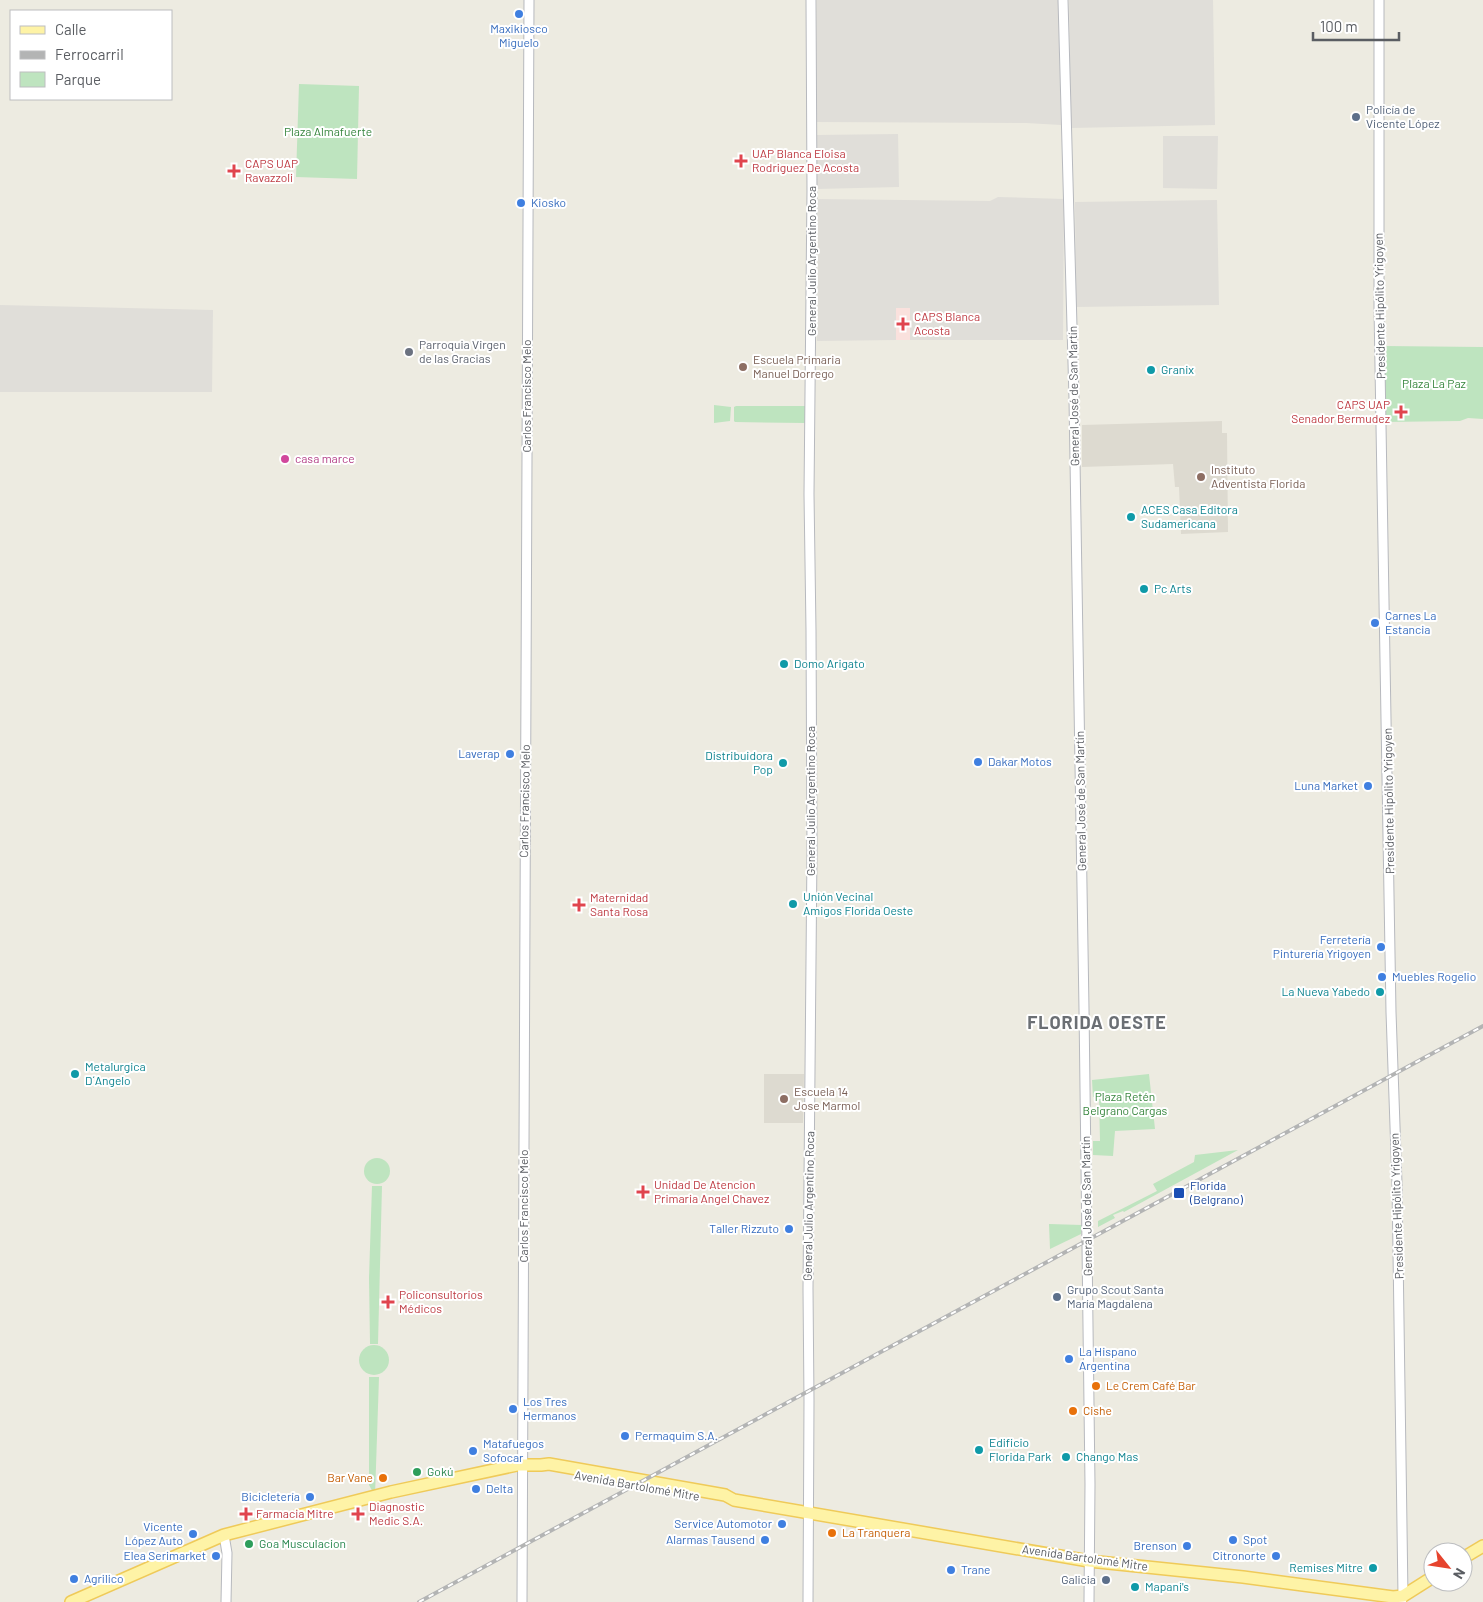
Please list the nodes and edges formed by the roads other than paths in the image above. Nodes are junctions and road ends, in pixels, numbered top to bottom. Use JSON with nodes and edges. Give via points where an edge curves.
{"nodes":[{"id":1,"x":528,"y":0,"type":"edge"},
{"id":2,"x":811,"y":0,"type":"edge"},
{"id":3,"x":1063,"y":0,"type":"edge"},
{"id":4,"x":1379,"y":0,"type":"edge"},
{"id":5,"x":522,"y":1465,"type":"junction"},
{"id":6,"x":808,"y":1513,"type":"junction"},
{"id":7,"x":224,"y":1535,"type":"junction"},
{"id":8,"x":1089,"y":1561,"type":"junction"},
{"id":9,"x":1423,"y":1584,"type":"edge"},
{"id":10,"x":1402,"y":1599,"type":"edge"},
{"id":11,"x":71,"y":1602,"type":"edge"},
{"id":12,"x":226,"y":1602,"type":"edge"},
{"id":13,"x":522,"y":1602,"type":"edge"},
{"id":14,"x":808,"y":1602,"type":"edge"},
{"id":15,"x":1089,"y":1602,"type":"edge"}],
"edges":[{"from":1,"to":5,"type":"street","name":"Carlos Francisco Melo"},
{"from":2,"to":6,"type":"street","name":"General Julio Argentino Roca","via":[[809,494],[812,851]]},
{"from":3,"to":8,"type":"street","name":"General José de San Martín","via":[[1074,399],[1088,1244]]},
{"from":4,"to":10,"type":"street","name":"Presidente Hipólito Yrigoyen","via":[[1379,308],[1398,1223]]},
{"from":5,"to":6,"type":"main road","name":"Avenida Bartolomé Mitre","via":[[723,1502],[734,1500]]},
{"from":5,"to":7,"type":"main road","name":"Avenida Bartolomé Mitre","via":[[375,1496]]},
{"from":5,"to":13,"type":"street","name":"Carlos Francisco Melo"},
{"from":6,"to":8,"type":"main road","name":"Avenida Bartolomé Mitre"},
{"from":6,"to":14,"type":"street","name":"General Julio Argentino Roca"},
{"from":7,"to":11,"type":"main road","name":"Avenida Bartolomé Mitre"},
{"from":7,"to":12,"type":"street"},
{"from":8,"to":10,"type":"main road","name":"Avenida Bartolomé Mitre","via":[[1243,1577]]},
{"from":8,"to":15,"type":"street","name":"General José de San Martín"},
{"from":9,"to":10,"type":"main road"}]}
